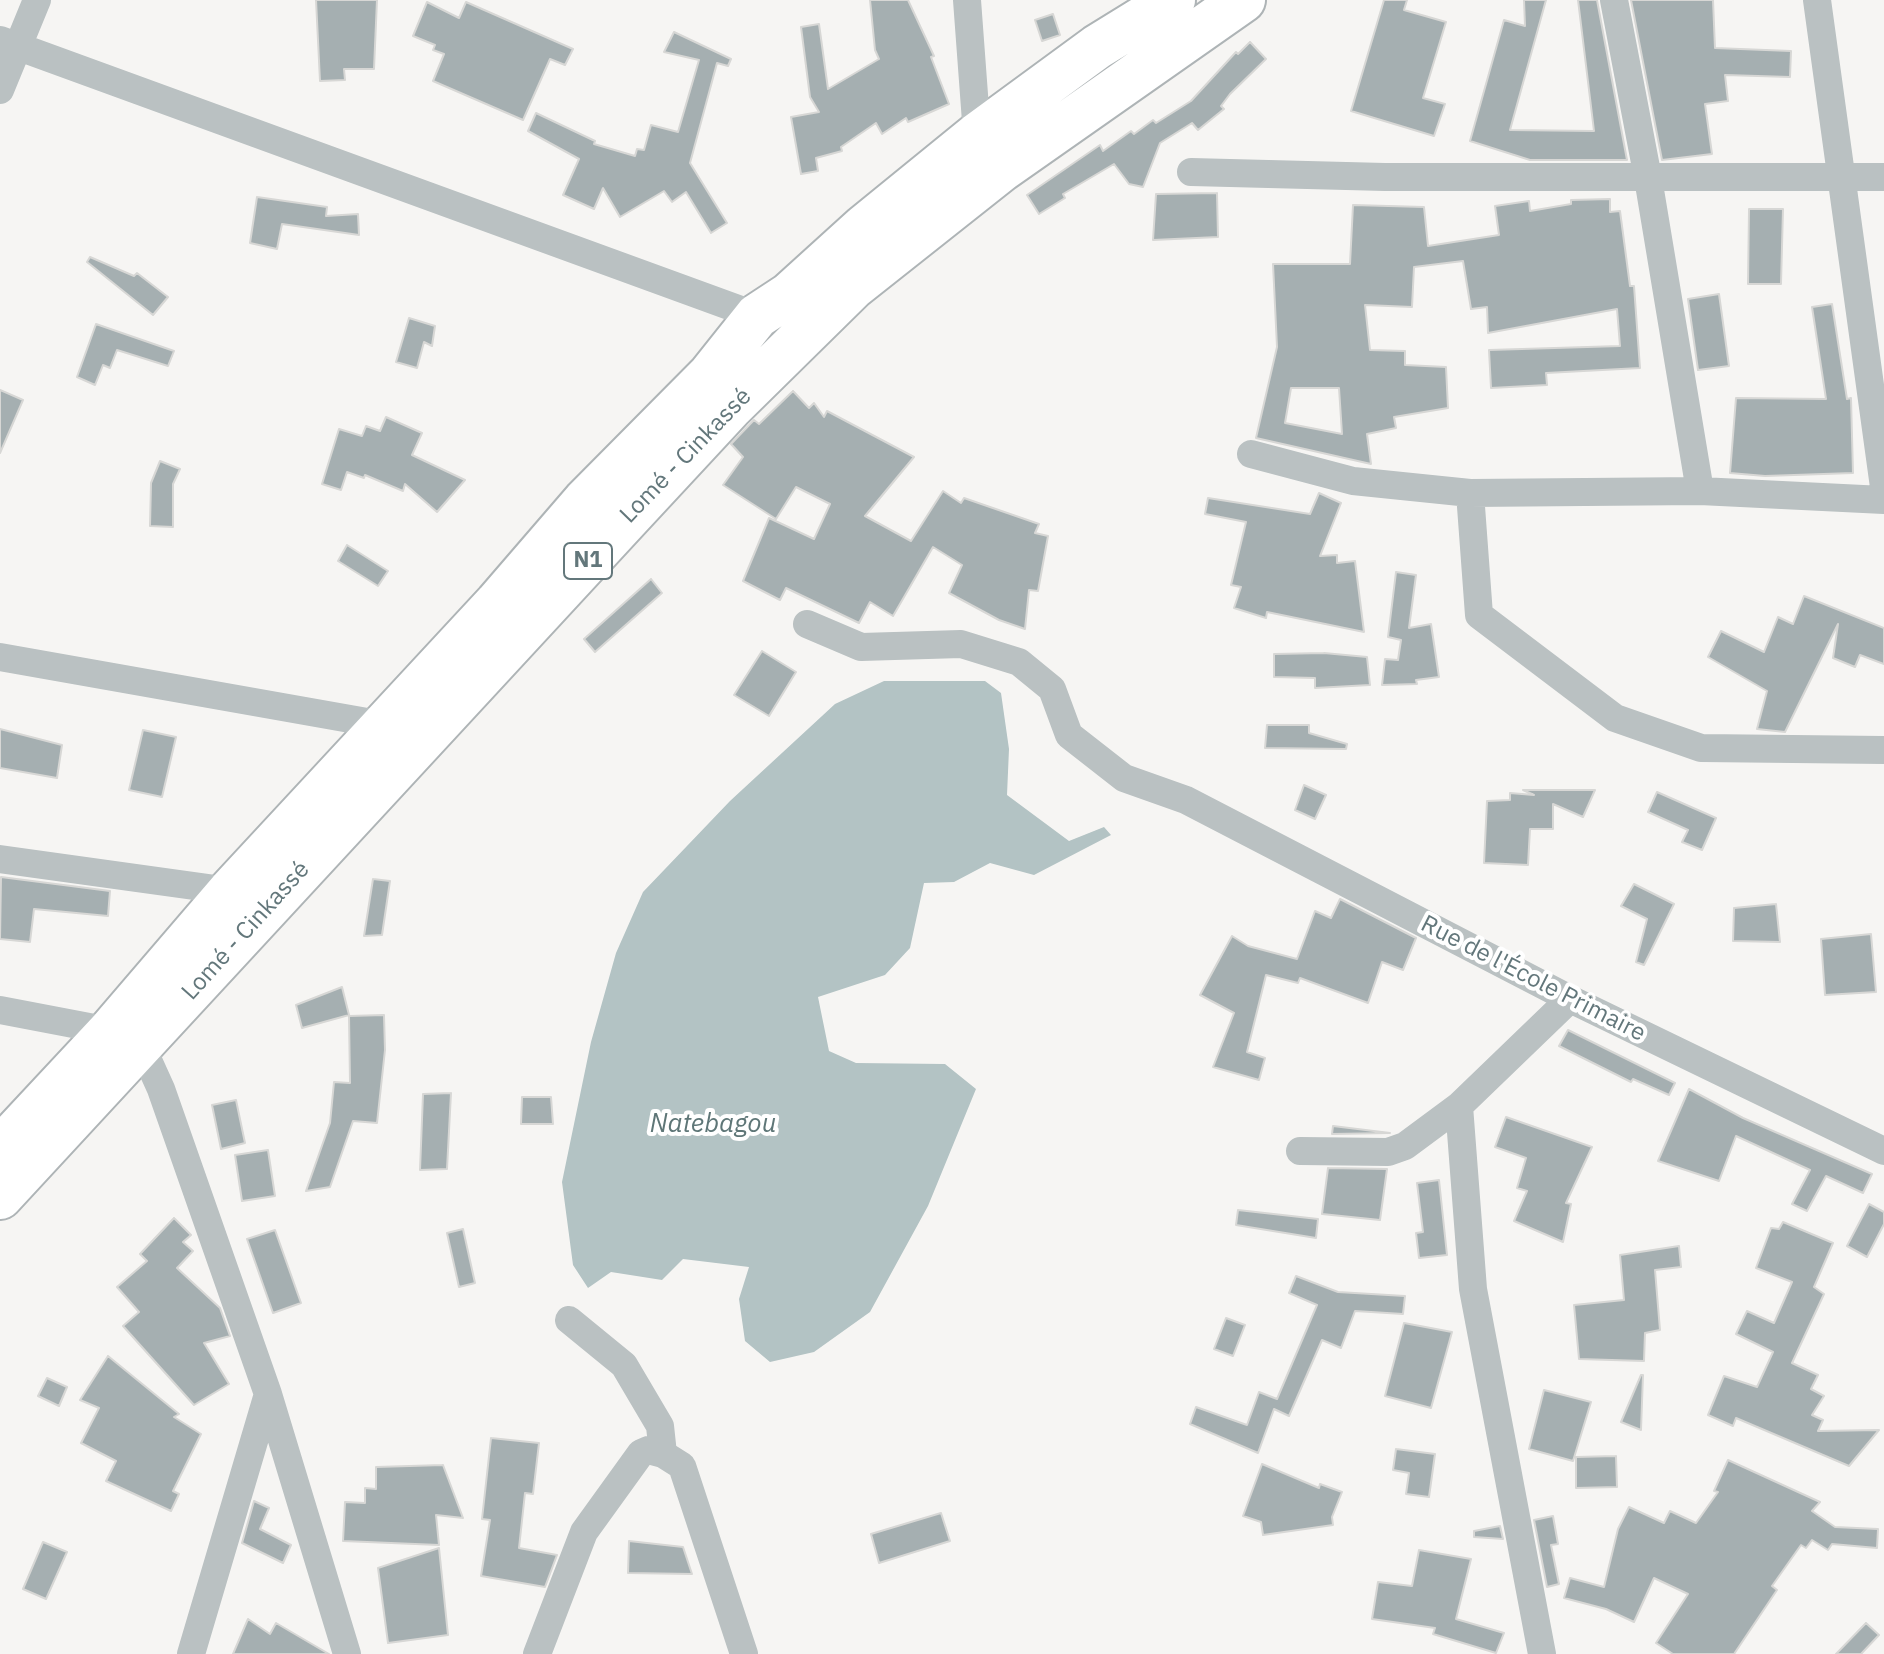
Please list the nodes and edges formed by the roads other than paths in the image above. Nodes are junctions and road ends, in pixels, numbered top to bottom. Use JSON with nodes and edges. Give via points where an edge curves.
{"nodes":[{"id":1,"x":37,"y":0,"type":"edge"},
{"id":2,"x":967,"y":0,"type":"edge"},
{"id":3,"x":1173,"y":0,"type":"edge"},
{"id":4,"x":1243,"y":0,"type":"edge"},
{"id":5,"x":1614,"y":0,"type":"edge"},
{"id":6,"x":1817,"y":0,"type":"edge"},
{"id":7,"x":8,"y":43,"type":"edge"},
{"id":8,"x":0,"y":90,"type":"edge"},
{"id":9,"x":977,"y":135,"type":"junction"},
{"id":10,"x":1191,"y":172,"type":"dead end"},
{"id":11,"x":1884,"y":177,"type":"edge"},
{"id":12,"x":1648,"y":178,"type":"junction"},
{"id":13,"x":1840,"y":179,"type":"junction"},
{"id":14,"x":757,"y":316,"type":"junction"},
{"id":15,"x":1251,"y":454,"type":"dead end"},
{"id":16,"x":1884,"y":487,"type":"edge"},
{"id":17,"x":1700,"y":491,"type":"junction"},
{"id":18,"x":1470,"y":493,"type":"junction"},
{"id":19,"x":1884,"y":500,"type":"edge"},
{"id":20,"x":807,"y":624,"type":"dead end"},
{"id":21,"x":0,"y":657,"type":"edge"},
{"id":22,"x":384,"y":725,"type":"junction"},
{"id":23,"x":1884,"y":750,"type":"edge"},
{"id":24,"x":0,"y":859,"type":"edge"},
{"id":25,"x":230,"y":891,"type":"junction"},
{"id":26,"x":1570,"y":999,"type":"junction"},
{"id":27,"x":0,"y":1010,"type":"edge"},
{"id":28,"x":126,"y":1039,"type":"junction"},
{"id":29,"x":1459,"y":1106,"type":"junction"},
{"id":30,"x":0,"y":1149,"type":"edge"},
{"id":31,"x":1300,"y":1151,"type":"dead end"},
{"id":32,"x":1884,"y":1151,"type":"edge"},
{"id":33,"x":0,"y":1197,"type":"edge"},
{"id":34,"x":569,"y":1320,"type":"dead end"},
{"id":35,"x":268,"y":1394,"type":"junction"},
{"id":36,"x":663,"y":1454,"type":"junction"},
{"id":37,"x":191,"y":1654,"type":"edge"},
{"id":38,"x":347,"y":1654,"type":"edge"},
{"id":39,"x":537,"y":1654,"type":"edge"},
{"id":40,"x":744,"y":1654,"type":"edge"},
{"id":41,"x":1542,"y":1654,"type":"edge"}],
"edges":[{"from":1,"to":7,"type":"street"},
{"from":2,"to":9,"type":"street"},
{"from":3,"to":9,"type":"highway","name":"Lomé - Cinkassé","number":"N1","via":[[1097,47]]},
{"from":4,"to":28,"type":"highway","name":"Lomé - Cinkassé","number":"N1","via":[[1002,169],[853,287]]},
{"from":5,"to":12,"type":"street"},
{"from":6,"to":13,"type":"street"},
{"from":7,"to":8,"type":"street"},
{"from":7,"to":14,"type":"street"},
{"from":9,"to":14,"type":"highway","name":"Lomé - Cinkassé","number":"N1","via":[[789,295]]},
{"from":10,"to":12,"type":"street"},
{"from":11,"to":13,"type":"street"},
{"from":12,"to":13,"type":"street"},
{"from":12,"to":17,"type":"street"},
{"from":13,"to":16,"type":"street"},
{"from":14,"to":22,"type":"highway","name":"Lomé - Cinkassé","number":"N1","via":[[710,375],[585,501]]},
{"from":15,"to":18,"type":"street","via":[[1353,481]]},
{"from":17,"to":18,"type":"street"},
{"from":17,"to":19,"type":"street"},
{"from":18,"to":23,"type":"street","via":[[1479,615],[1615,718],[1701,748]]},
{"from":20,"to":26,"type":"street","name":"Rue de l'École Primaire","via":[[861,647],[961,644],[1019,662],[1052,689],[1069,735],[1124,778],[1186,800]]},
{"from":21,"to":22,"type":"street"},
{"from":22,"to":25,"type":"highway","name":"Lomé - Cinkassé","number":"N1"},
{"from":24,"to":25,"type":"street"},
{"from":25,"to":28,"type":"highway","name":"Lomé - Cinkassé","number":"N1"},
{"from":26,"to":29,"type":"street"},
{"from":26,"to":32,"type":"street","name":"Rue de l'École Primaire"},
{"from":27,"to":28,"type":"street"},
{"from":28,"to":30,"type":"highway","name":"Lomé - Cinkassé","number":"N1"},
{"from":28,"to":33,"type":"highway","name":"Lomé - Cinkassé","number":"N1"},
{"from":28,"to":35,"type":"street","via":[[161,1089]]},
{"from":29,"to":31,"type":"street","via":[[1396,1151]]},
{"from":29,"to":41,"type":"street","via":[[1473,1289]]},
{"from":34,"to":36,"type":"street","via":[[624,1365],[660,1426]]},
{"from":35,"to":37,"type":"street"},
{"from":35,"to":38,"type":"street"},
{"from":36,"to":39,"type":"street","via":[[641,1453],[591,1520]]},
{"from":36,"to":40,"type":"street","via":[[685,1472]]}]}
